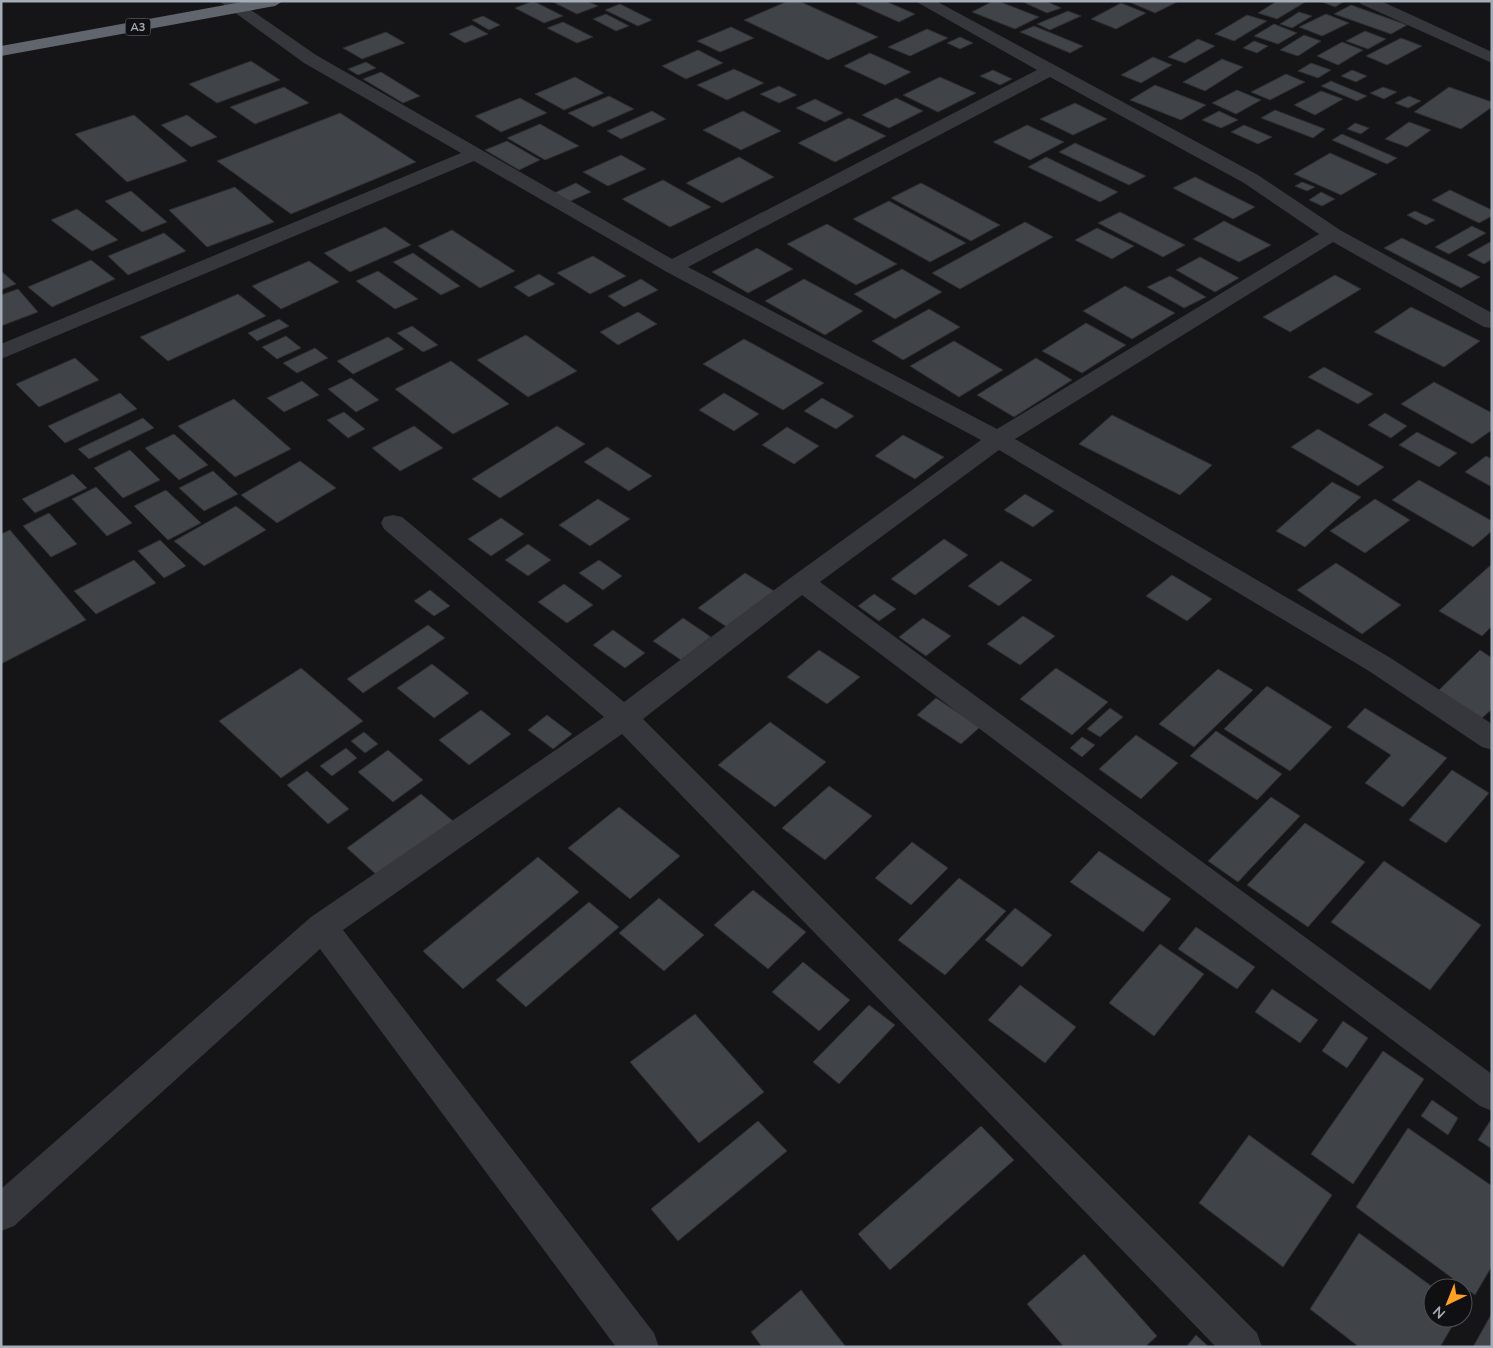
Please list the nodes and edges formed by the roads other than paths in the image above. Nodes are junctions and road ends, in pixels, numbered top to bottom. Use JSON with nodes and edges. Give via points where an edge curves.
{"nodes":[{"id":1,"x":205,"y":1,"type":"edge"},
{"id":2,"x":275,"y":1,"type":"edge"},
{"id":3,"x":923,"y":1,"type":"edge"},
{"id":4,"x":1367,"y":1,"type":"edge"},
{"id":5,"x":233,"y":5,"type":"edge"},
{"id":6,"x":1,"y":50,"type":"edge"},
{"id":7,"x":1492,"y":58,"type":"edge"},
{"id":8,"x":1050,"y":70,"type":"junction"},
{"id":9,"x":475,"y":154,"type":"junction"},
{"id":10,"x":1333,"y":234,"type":"junction"},
{"id":11,"x":672,"y":267,"type":"junction"},
{"id":12,"x":1492,"y":322,"type":"edge"},
{"id":13,"x":1,"y":352,"type":"edge"},
{"id":14,"x":998,"y":439,"type":"junction"},
{"id":15,"x":393,"y":522,"type":"dead end"},
{"id":16,"x":802,"y":582,"type":"junction"},
{"id":17,"x":624,"y":718,"type":"junction"},
{"id":18,"x":1492,"y":739,"type":"edge"},
{"id":19,"x":322,"y":927,"type":"junction"},
{"id":20,"x":1492,"y":1094,"type":"edge"},
{"id":21,"x":1,"y":1213,"type":"edge"},
{"id":22,"x":640,"y":1347,"type":"edge"},
{"id":23,"x":1243,"y":1347,"type":"edge"}],
"edges":[{"from":1,"to":6,"type":"highway","number":"A3"},
{"from":2,"to":5,"type":"highway","number":"A3"},
{"from":3,"to":8,"type":"street"},
{"from":4,"to":7,"type":"street"},
{"from":5,"to":6,"type":"highway","number":"A3"},
{"from":5,"to":9,"type":"street","via":[[310,59]]},
{"from":8,"to":10,"type":"street","via":[[1251,179]]},
{"from":8,"to":11,"type":"street"},
{"from":9,"to":11,"type":"street"},
{"from":9,"to":13,"type":"street"},
{"from":10,"to":12,"type":"street"},
{"from":10,"to":14,"type":"street"},
{"from":11,"to":14,"type":"street"},
{"from":14,"to":16,"type":"street"},
{"from":14,"to":18,"type":"street","via":[[1379,664]]},
{"from":15,"to":17,"type":"street"},
{"from":16,"to":17,"type":"street"},
{"from":16,"to":20,"type":"street"},
{"from":17,"to":19,"type":"street"},
{"from":17,"to":23,"type":"street"},
{"from":19,"to":21,"type":"street"},
{"from":19,"to":22,"type":"street"}]}
